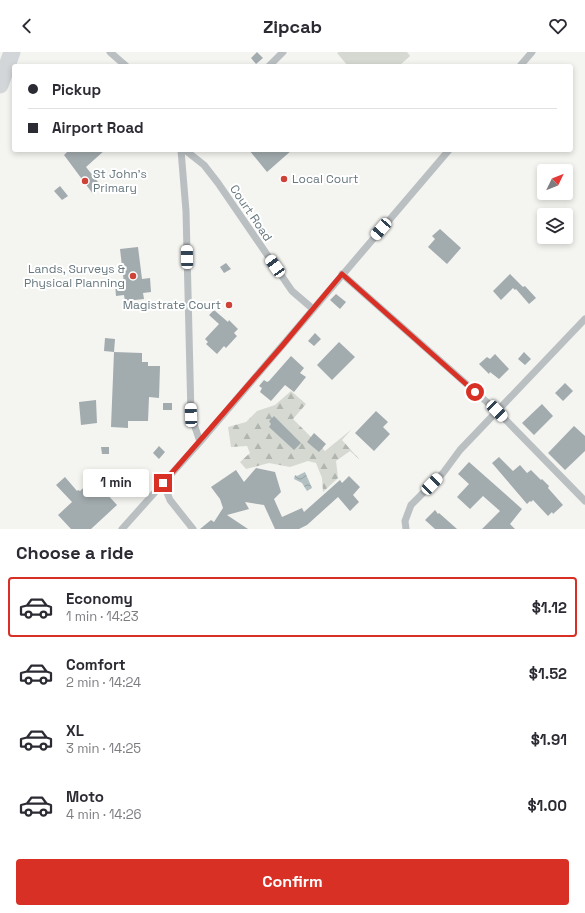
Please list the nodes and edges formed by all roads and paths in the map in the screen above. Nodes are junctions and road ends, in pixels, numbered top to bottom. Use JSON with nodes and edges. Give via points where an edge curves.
{"nodes":[{"id":1,"x":12,"y":52,"type":"edge"},
{"id":2,"x":110,"y":52,"type":"edge"},
{"id":3,"x":283,"y":52,"type":"edge"},
{"id":4,"x":532,"y":52,"type":"edge"},
{"id":5,"x":124,"y":64,"type":"edge"},
{"id":6,"x":271,"y":64,"type":"edge"},
{"id":7,"x":522,"y":64,"type":"edge"},
{"id":8,"x":0,"y":85,"type":"edge"},
{"id":9,"x":182,"y":152,"type":"edge"},
{"id":10,"x":188,"y":152,"type":"edge"},
{"id":11,"x":447,"y":152,"type":"edge"},
{"id":12,"x":342,"y":274,"type":"junction"},
{"id":13,"x":312,"y":309,"type":"junction"},
{"id":14,"x":585,"y":319,"type":"edge"},
{"id":15,"x":497,"y":411,"type":"junction"},
{"id":16,"x":200,"y":442,"type":"junction"},
{"id":17,"x":163,"y":483,"type":"junction"},
{"id":18,"x":585,"y":501,"type":"edge"},
{"id":19,"x":122,"y":529,"type":"edge"},
{"id":20,"x":193,"y":529,"type":"edge"},
{"id":21,"x":406,"y":529,"type":"edge"}],
"edges":[{"from":1,"to":8,"type":"main road"},
{"from":2,"to":5,"type":"street"},
{"from":3,"to":6,"type":"street"},
{"from":4,"to":7,"type":"street"},
{"from":9,"to":16,"type":"street","via":[[191,415]]},
{"from":10,"to":13,"type":"street","name":"Court Road","via":[[204,165],[292,291]]},
{"from":11,"to":12,"type":"street"},
{"from":12,"to":13,"type":"street"},
{"from":12,"to":15,"type":"street"},
{"from":13,"to":16,"type":"street"},
{"from":14,"to":15,"type":"street"},
{"from":15,"to":18,"type":"street"},
{"from":15,"to":21,"type":"street","via":[[411,505],[405,521]]},
{"from":16,"to":17,"type":"street"},
{"from":17,"to":19,"type":"street"},
{"from":17,"to":20,"type":"street","via":[[170,500]]}]}
